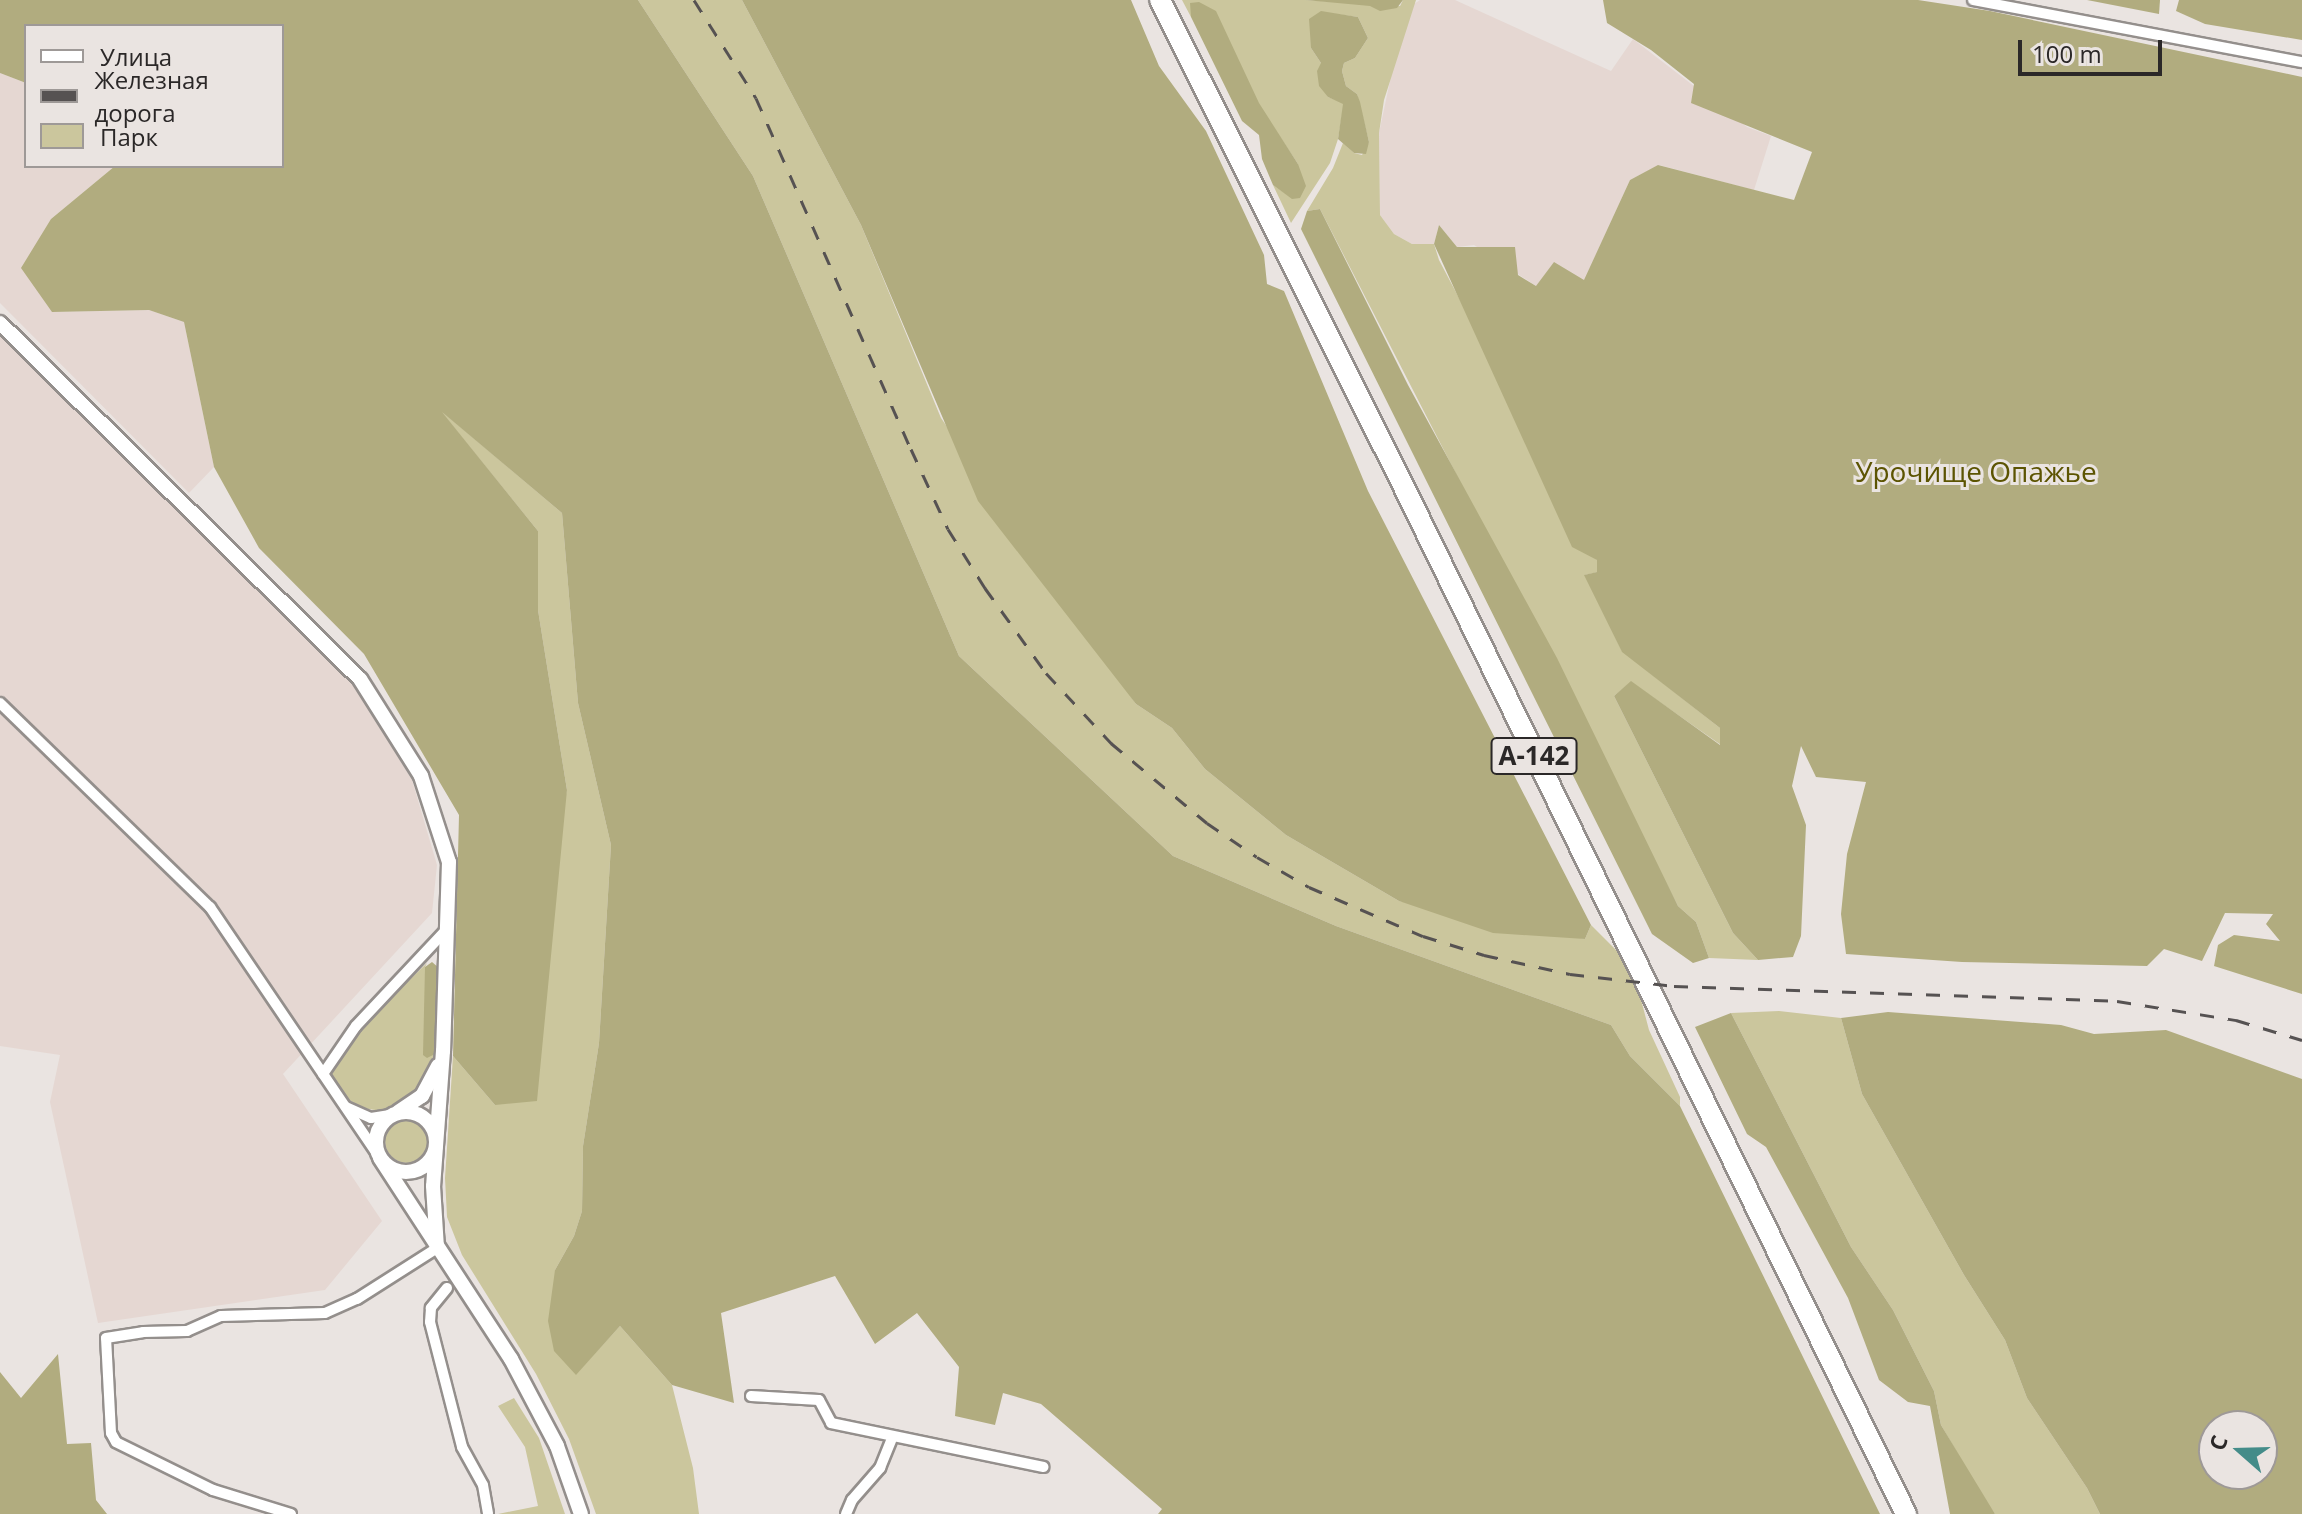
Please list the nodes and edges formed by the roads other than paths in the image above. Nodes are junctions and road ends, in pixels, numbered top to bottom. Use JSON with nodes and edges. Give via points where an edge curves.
{"nodes":[{"id":1,"x":1160,"y":0,"type":"edge"},
{"id":2,"x":1973,"y":0,"type":"edge"},
{"id":3,"x":1995,"y":2,"type":"edge"},
{"id":4,"x":2302,"y":62,"type":"edge"},
{"id":5,"x":0,"y":323,"type":"edge"},
{"id":6,"x":0,"y":703,"type":"edge"},
{"id":7,"x":447,"y":929,"type":"junction"},
{"id":8,"x":443,"y":1051,"type":"junction"},
{"id":9,"x":323,"y":1074,"type":"junction"},
{"id":10,"x":344,"y":1106,"type":"junction"},
{"id":11,"x":395,"y":1114,"type":"junction"},
{"id":12,"x":435,"y":1147,"type":"junction"},
{"id":13,"x":380,"y":1158,"type":"junction"},
{"id":14,"x":437,"y":1248,"type":"junction"},
{"id":15,"x":447,"y":1288,"type":"dead end"},
{"id":16,"x":751,"y":1396,"type":"dead end"},
{"id":17,"x":892,"y":1438,"type":"junction"},
{"id":18,"x":1043,"y":1467,"type":"dead end"},
{"id":19,"x":291,"y":1514,"type":"edge"},
{"id":20,"x":488,"y":1514,"type":"edge"},
{"id":21,"x":581,"y":1514,"type":"edge"},
{"id":22,"x":846,"y":1514,"type":"edge"},
{"id":23,"x":1906,"y":1514,"type":"edge"}],
"edges":[{"from":1,"to":23,"type":"highway","number":"А-142"},
{"from":2,"to":3,"type":"street"},
{"from":3,"to":4,"type":"street"},
{"from":5,"to":7,"type":"street","via":[[360,679],[421,776],[449,862]]},
{"from":6,"to":9,"type":"street","via":[[210,907]]},
{"from":7,"to":8,"type":"street"},
{"from":7,"to":9,"type":"street","via":[[356,1026]]},
{"from":8,"to":11,"type":"street","via":[[426,1090]]},
{"from":8,"to":12,"type":"street"},
{"from":9,"to":10,"type":"street"},
{"from":10,"to":11,"type":"street","via":[[371,1118]]},
{"from":10,"to":13,"type":"street"},
{"from":11,"to":12,"type":"street","via":[[425,1119]]},
{"from":11,"to":13,"type":"street","via":[[378,1132]]},
{"from":12,"to":13,"type":"street","via":[[428,1163],[412,1172],[394,1170]]},
{"from":12,"to":14,"type":"street"},
{"from":13,"to":14,"type":"street"},
{"from":14,"to":19,"type":"street","via":[[325,1313],[221,1316],[187,1331],[106,1338],[111,1433],[116,1442],[213,1490]]},
{"from":14,"to":21,"type":"street","via":[[536,1403]]},
{"from":15,"to":20,"type":"street","via":[[431,1308],[430,1322],[462,1447],[483,1485]]},
{"from":16,"to":17,"type":"street","via":[[819,1400],[831,1423]]},
{"from":17,"to":18,"type":"street"},
{"from":17,"to":22,"type":"street","via":[[880,1468]]}]}
